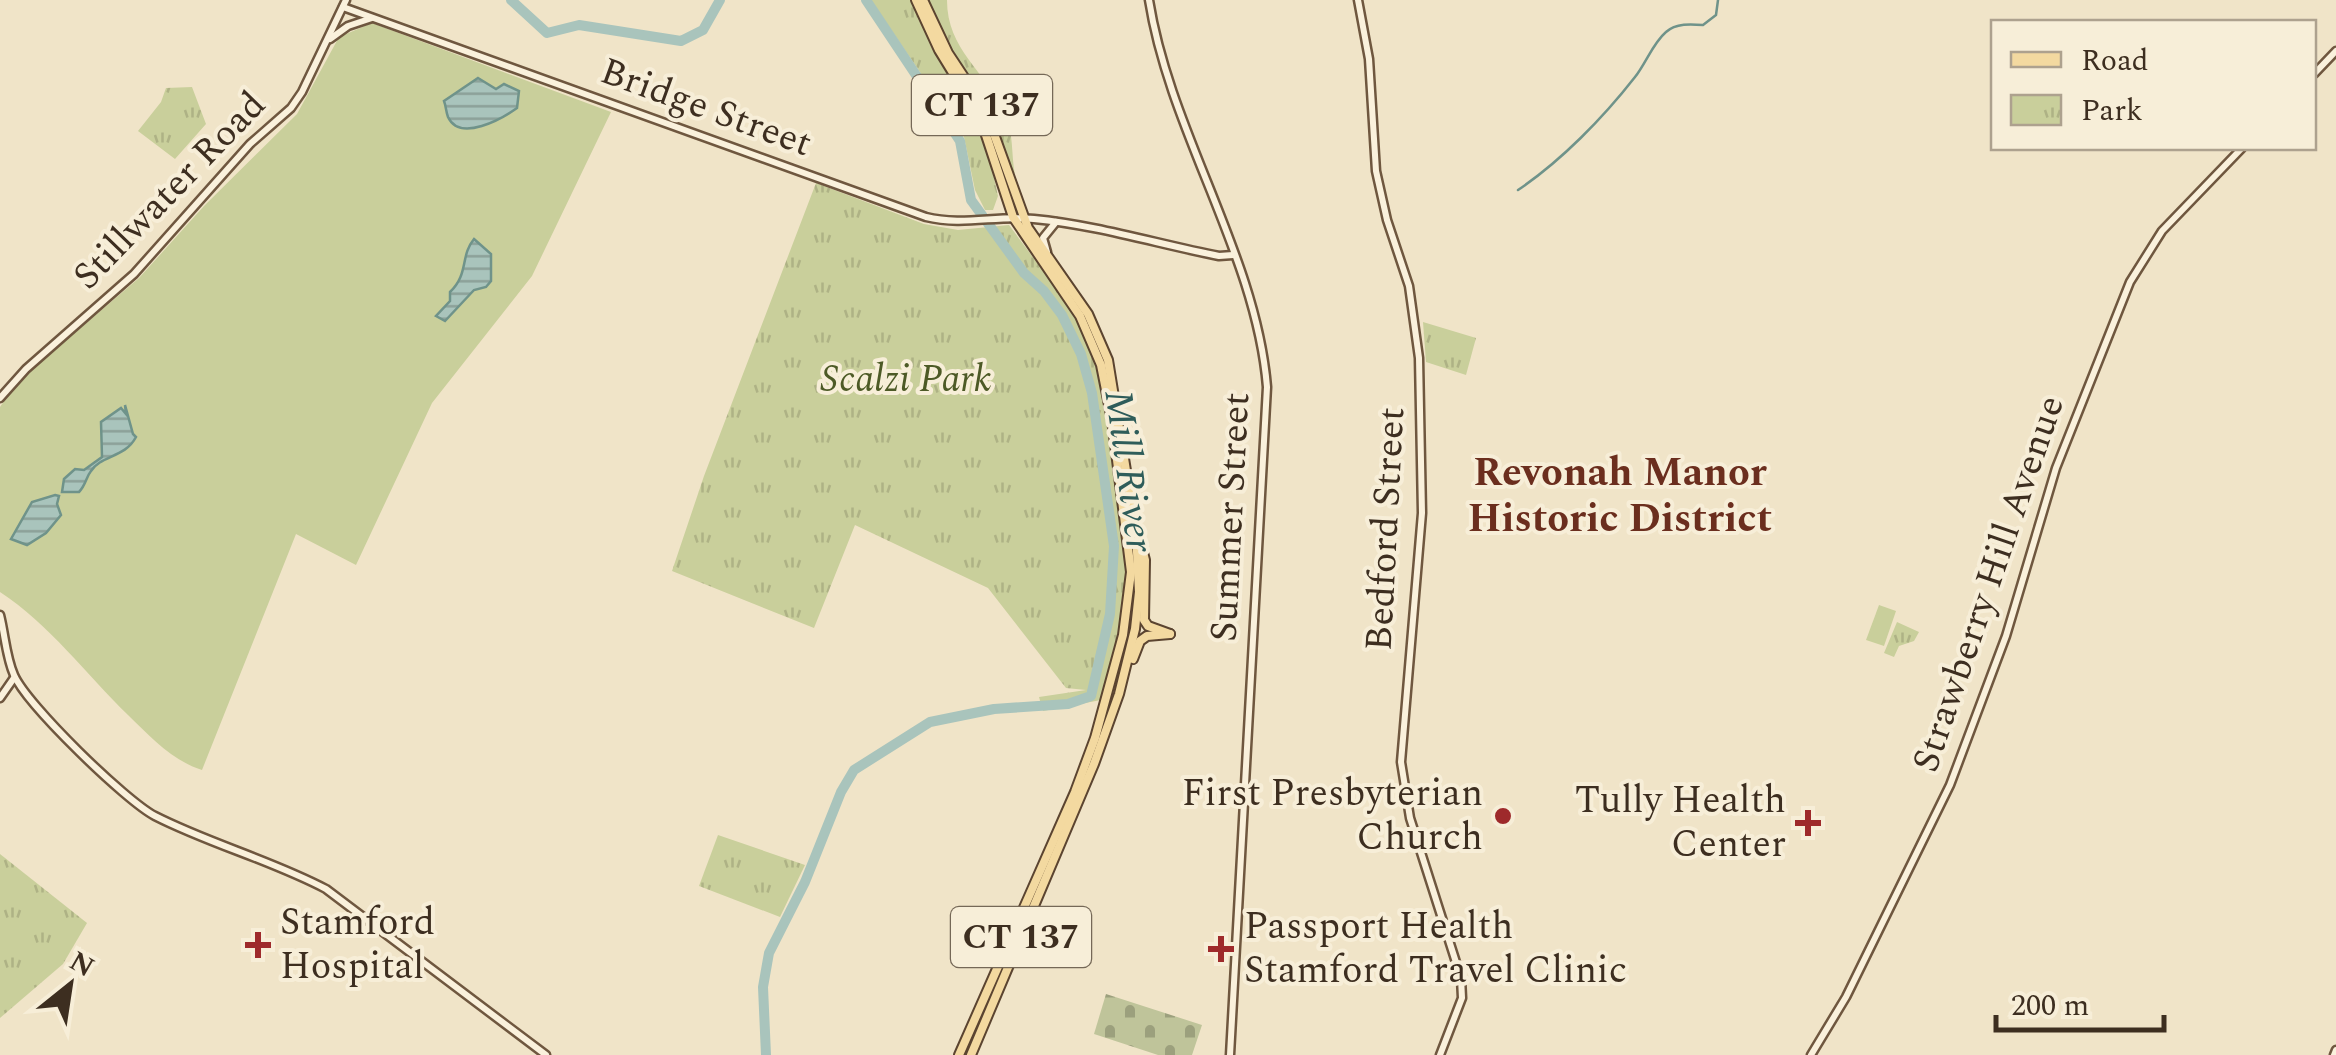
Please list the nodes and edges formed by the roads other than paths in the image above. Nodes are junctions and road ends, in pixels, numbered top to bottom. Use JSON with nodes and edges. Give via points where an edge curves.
{"nodes":[{"id":1,"x":920,"y":0,"type":"edge"},
{"id":2,"x":1149,"y":0,"type":"edge"},
{"id":3,"x":1358,"y":0,"type":"edge"},
{"id":4,"x":345,"y":4,"type":"edge"},
{"id":5,"x":372,"y":18,"type":"junction"},
{"id":6,"x":329,"y":40,"type":"junction"},
{"id":7,"x":2336,"y":51,"type":"edge"},
{"id":8,"x":2316,"y":72,"type":"edge"},
{"id":9,"x":2240,"y":150,"type":"edge"},
{"id":10,"x":1013,"y":217,"type":"junction"},
{"id":11,"x":1024,"y":218,"type":"junction"},
{"id":12,"x":1056,"y":222,"type":"junction"},
{"id":13,"x":1233,"y":255,"type":"junction"},
{"id":14,"x":1052,"y":262,"type":"junction"},
{"id":15,"x":0,"y":398,"type":"edge"},
{"id":16,"x":1136,"y":532,"type":"junction"},
{"id":17,"x":0,"y":615,"type":"edge"},
{"id":18,"x":14,"y":678,"type":"junction"},
{"id":19,"x":1122,"y":686,"type":"junction"},
{"id":20,"x":0,"y":698,"type":"edge"},
{"id":21,"x":1099,"y":738,"type":"junction"},
{"id":22,"x":546,"y":1055,"type":"edge"},
{"id":23,"x":958,"y":1055,"type":"edge"},
{"id":24,"x":971,"y":1055,"type":"edge"},
{"id":25,"x":1230,"y":1055,"type":"edge"},
{"id":26,"x":1440,"y":1055,"type":"edge"},
{"id":27,"x":1811,"y":1055,"type":"edge"}],
"edges":[{"from":1,"to":10,"type":"main road","number":"CT 137","via":[[938,50],[980,117]]},
{"from":1,"to":11,"type":"main road","number":"CT 137","via":[[986,110]]},
{"from":2,"to":13,"type":"main road","name":"Summer Street","via":[[1162,62]]},
{"from":3,"to":26,"type":"main road","name":"Bedford Street","via":[[1376,172],[1418,338],[1422,513],[1401,758],[1410,818],[1460,978],[1462,998]]},
{"from":4,"to":5,"type":"main road","name":"Bridge Street"},
{"from":4,"to":6,"type":"main road","name":"Stillwater Road"},
{"from":5,"to":6,"type":"main road"},
{"from":5,"to":10,"type":"main road","name":"Bridge Street","via":[[926,217],[966,223]]},
{"from":6,"to":15,"type":"main road","name":"Stillwater Road","via":[[290,108],[144,264]]},
{"from":7,"to":8,"type":"main road"},
{"from":9,"to":27,"type":"main road","name":"Strawberry Hill Avenue","via":[[2162,231],[2130,282],[2056,468],[2006,636],[1950,785],[1854,983]]},
{"from":10,"to":11,"type":"main road","name":"Bridge Street"},
{"from":10,"to":21,"type":"main road","number":"CT 137","via":[[1080,316],[1102,365],[1110,404],[1131,572],[1124,635]]},
{"from":11,"to":12,"type":"main road","name":"Bridge Street"},
{"from":11,"to":14,"type":"main road","number":"CT 137"},
{"from":12,"to":13,"type":"main road","name":"Bridge Street"},
{"from":12,"to":14,"type":"main road","via":[[1043,238]]},
{"from":13,"to":25,"type":"main road","name":"Summer Street","via":[[1260,336],[1267,401]]},
{"from":14,"to":16,"type":"main road","number":"CT 137","via":[[1088,314],[1108,360]]},
{"from":16,"to":19,"type":"main road","number":"CT 137","via":[[1139,592]]},
{"from":16,"to":19,"type":"main road","via":[[1145,560],[1144,620],[1170,634],[1140,640]]},
{"from":17,"to":18,"type":"main road"},
{"from":18,"to":20,"type":"main road"},
{"from":18,"to":22,"type":"main road","via":[[135,804],[326,889]]},
{"from":19,"to":21,"type":"main road","number":"CT 137"},
{"from":21,"to":23,"type":"main road","number":"CT 137"},
{"from":21,"to":24,"type":"main road","number":"CT 137"}]}
